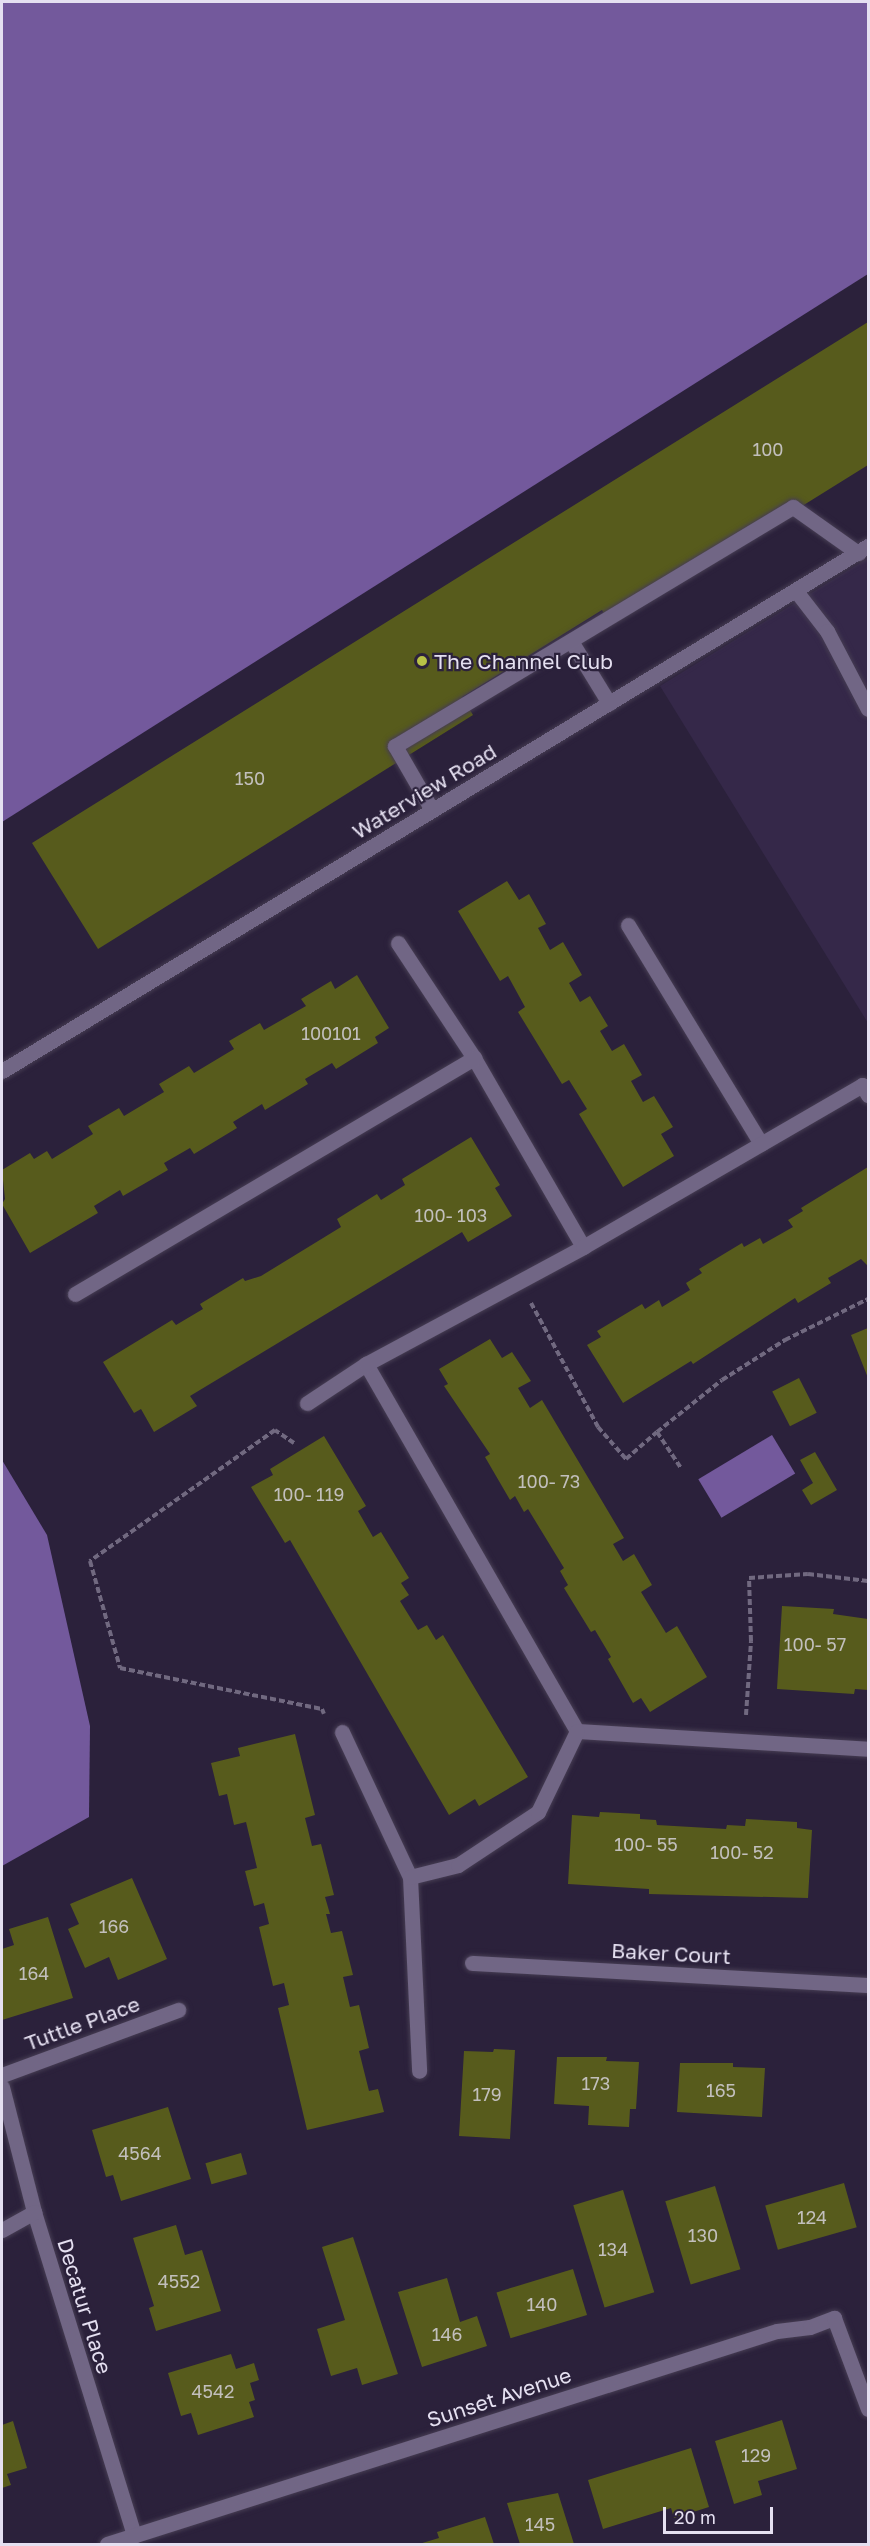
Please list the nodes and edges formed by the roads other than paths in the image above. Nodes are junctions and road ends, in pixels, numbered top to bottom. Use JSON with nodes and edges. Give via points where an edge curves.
{"nodes":[{"id":1,"x":863,"y":550,"type":"edge"},
{"id":2,"x":796,"y":591,"type":"junction"},
{"id":3,"x":571,"y":641,"type":"junction"},
{"id":4,"x":609,"y":703,"type":"junction"},
{"id":5,"x":868,"y":709,"type":"edge"},
{"id":6,"x":432,"y":810,"type":"junction"},
{"id":7,"x":628,"y":924,"type":"dead end"},
{"id":8,"x":398,"y":943,"type":"dead end"},
{"id":9,"x":474,"y":1058,"type":"junction"},
{"id":10,"x":2,"y":1071,"type":"edge"},
{"id":11,"x":868,"y":1095,"type":"edge"},
{"id":12,"x":760,"y":1144,"type":"junction"},
{"id":13,"x":583,"y":1247,"type":"junction"},
{"id":14,"x":75,"y":1294,"type":"dead end"},
{"id":15,"x":366,"y":1364,"type":"junction"},
{"id":16,"x":307,"y":1403,"type":"dead end"},
{"id":17,"x":577,"y":1731,"type":"junction"},
{"id":18,"x":342,"y":1732,"type":"road end"},
{"id":19,"x":868,"y":1749,"type":"edge"},
{"id":20,"x":410,"y":1877,"type":"junction"},
{"id":21,"x":472,"y":1963,"type":"dead end"},
{"id":22,"x":868,"y":1985,"type":"edge"},
{"id":23,"x":178,"y":2010,"type":"dead end"},
{"id":24,"x":419,"y":2071,"type":"dead end"},
{"id":25,"x":2,"y":2075,"type":"edge"},
{"id":26,"x":2,"y":2087,"type":"edge"},
{"id":27,"x":34,"y":2212,"type":"junction"},
{"id":28,"x":2,"y":2230,"type":"edge"},
{"id":29,"x":868,"y":2409,"type":"edge"},
{"id":30,"x":134,"y":2536,"type":"junction"},
{"id":31,"x":107,"y":2544,"type":"edge"}],
"edges":[{"from":1,"to":2,"type":"street","name":"Waterview Road"},
{"from":1,"to":3,"type":"street","via":[[793,507]]},
{"from":2,"to":4,"type":"street","name":"Waterview Road"},
{"from":2,"to":5,"type":"street","via":[[827,631]]},
{"from":3,"to":4,"type":"street"},
{"from":3,"to":6,"type":"street","via":[[395,746]]},
{"from":4,"to":6,"type":"street","name":"Waterview Road"},
{"from":6,"to":10,"type":"street","name":"Waterview Road"},
{"from":7,"to":12,"type":"street"},
{"from":8,"to":9,"type":"street"},
{"from":9,"to":13,"type":"street"},
{"from":9,"to":14,"type":"street"},
{"from":11,"to":12,"type":"street","via":[[862,1085]]},
{"from":12,"to":13,"type":"street"},
{"from":13,"to":15,"type":"street"},
{"from":15,"to":16,"type":"street"},
{"from":15,"to":17,"type":"street"},
{"from":17,"to":19,"type":"street"},
{"from":17,"to":20,"type":"street","via":[[538,1812],[458,1865]]},
{"from":18,"to":20,"type":"street"},
{"from":20,"to":24,"type":"street"},
{"from":21,"to":22,"type":"street","name":"Baker Court"},
{"from":23,"to":25,"type":"street","name":"Tuttle Place"},
{"from":26,"to":27,"type":"street","name":"Decatur Place"},
{"from":27,"to":28,"type":"street"},
{"from":27,"to":30,"type":"street","name":"Decatur Place"},
{"from":29,"to":30,"type":"street","name":"Sunset Avenue","via":[[834,2318],[810,2327],[777,2331]]},
{"from":30,"to":31,"type":"street","name":"Sunset Avenue"}]}
